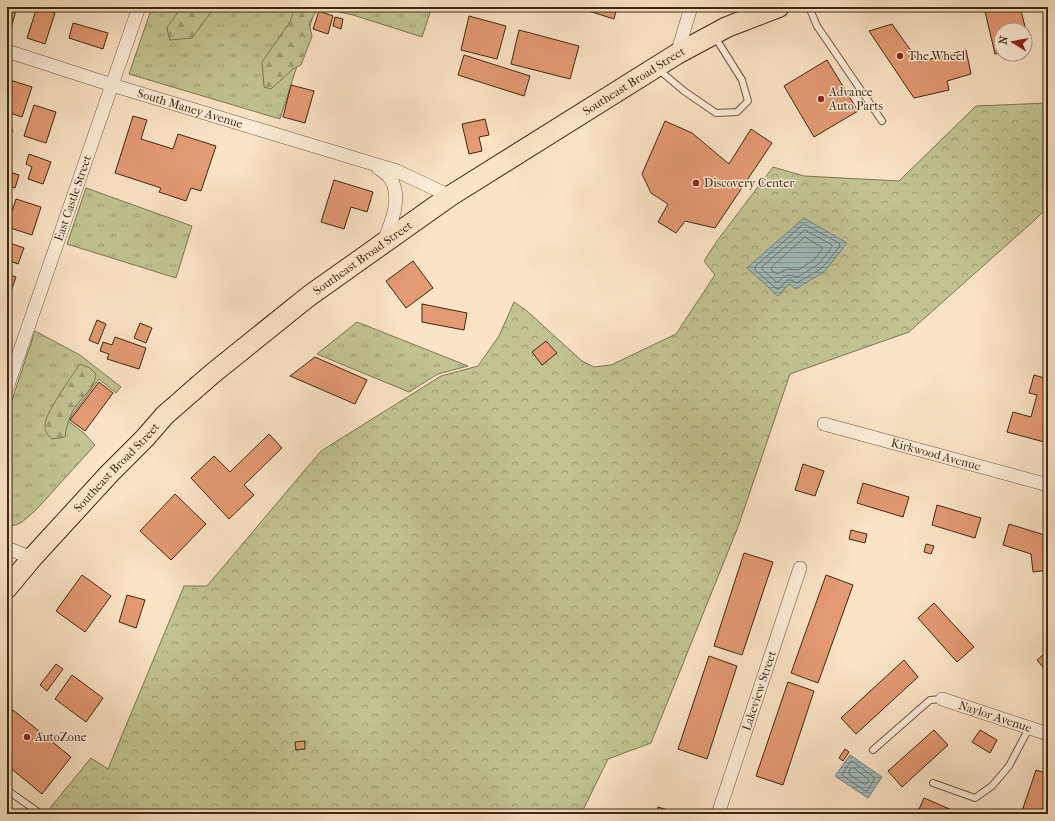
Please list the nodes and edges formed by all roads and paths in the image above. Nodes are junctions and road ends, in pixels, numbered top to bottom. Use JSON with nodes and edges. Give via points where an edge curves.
{"nodes":[{"id":1,"x":139,"y":7,"type":"edge"},
{"id":2,"x":691,"y":7,"type":"edge"},
{"id":3,"x":779,"y":7,"type":"edge"},
{"id":4,"x":809,"y":7,"type":"edge"},
{"id":5,"x":713,"y":34,"type":"junction"},
{"id":6,"x":7,"y":51,"type":"edge"},
{"id":7,"x":677,"y":54,"type":"junction"},
{"id":8,"x":656,"y":67,"type":"junction"},
{"id":9,"x":112,"y":84,"type":"junction"},
{"id":10,"x":882,"y":121,"type":"dead end"},
{"id":11,"x":373,"y":164,"type":"junction"},
{"id":12,"x":450,"y":196,"type":"junction"},
{"id":13,"x":383,"y":244,"type":"junction"},
{"id":14,"x":7,"y":386,"type":"edge"},
{"id":15,"x":824,"y":424,"type":"dead end"},
{"id":16,"x":1048,"y":485,"type":"edge"},
{"id":17,"x":7,"y":548,"type":"edge"},
{"id":18,"x":32,"y":558,"type":"junction"},
{"id":19,"x":800,"y":568,"type":"dead end"},
{"id":20,"x":7,"y":588,"type":"edge"},
{"id":21,"x":942,"y":700,"type":"joint"},
{"id":22,"x":1029,"y":728,"type":"junction"},
{"id":23,"x":1048,"y":734,"type":"edge"},
{"id":24,"x":873,"y":750,"type":"dead end"},
{"id":25,"x":933,"y":783,"type":"dead end"},
{"id":26,"x":7,"y":790,"type":"edge"},
{"id":27,"x":41,"y":814,"type":"edge"},
{"id":28,"x":718,"y":814,"type":"edge"}],
"edges":[{"from":1,"to":9,"type":"street","name":"East Castle Street"},
{"from":2,"to":7,"type":"street"},
{"from":3,"to":5,"type":"main road","name":"Southeast Broad Street"},
{"from":4,"to":10,"type":"lane","via":[[818,26]]},
{"from":5,"to":7,"type":"main road","name":"Southeast Broad Street"},
{"from":5,"to":8,"type":"lane","via":[[742,80],[748,101],[737,112],[716,113],[684,91]]},
{"from":6,"to":9,"type":"street","name":"South Maney Avenue"},
{"from":7,"to":8,"type":"main road","name":"Southeast Broad Street"},
{"from":8,"to":12,"type":"main road","name":"Southeast Broad Street"},
{"from":9,"to":11,"type":"street","name":"South Maney Avenue"},
{"from":9,"to":14,"type":"street","name":"East Castle Street"},
{"from":11,"to":12,"type":"street","name":"South Maney Avenue","via":[[397,171]]},
{"from":11,"to":13,"type":"street","name":"South Maney Avenue","via":[[389,177],[395,189],[393,214]]},
{"from":12,"to":13,"type":"main road","name":"Southeast Broad Street"},
{"from":13,"to":18,"type":"main road","name":"Southeast Broad Street","via":[[309,296],[165,415]]},
{"from":15,"to":16,"type":"street","name":"Kirkwood Avenue"},
{"from":17,"to":18,"type":"street"},
{"from":18,"to":20,"type":"main road","name":"Southeast Broad Street"},
{"from":19,"to":28,"type":"street","name":"Lakeview Street"},
{"from":21,"to":22,"type":"street","name":"Naylor Avenue"},
{"from":21,"to":24,"type":"lane","via":[[930,700]]},
{"from":22,"to":23,"type":"street","name":"Naylor Avenue"},
{"from":22,"to":25,"type":"lane","via":[[1009,766],[992,786],[976,798]]},
{"from":26,"to":27,"type":"lane"}]}
